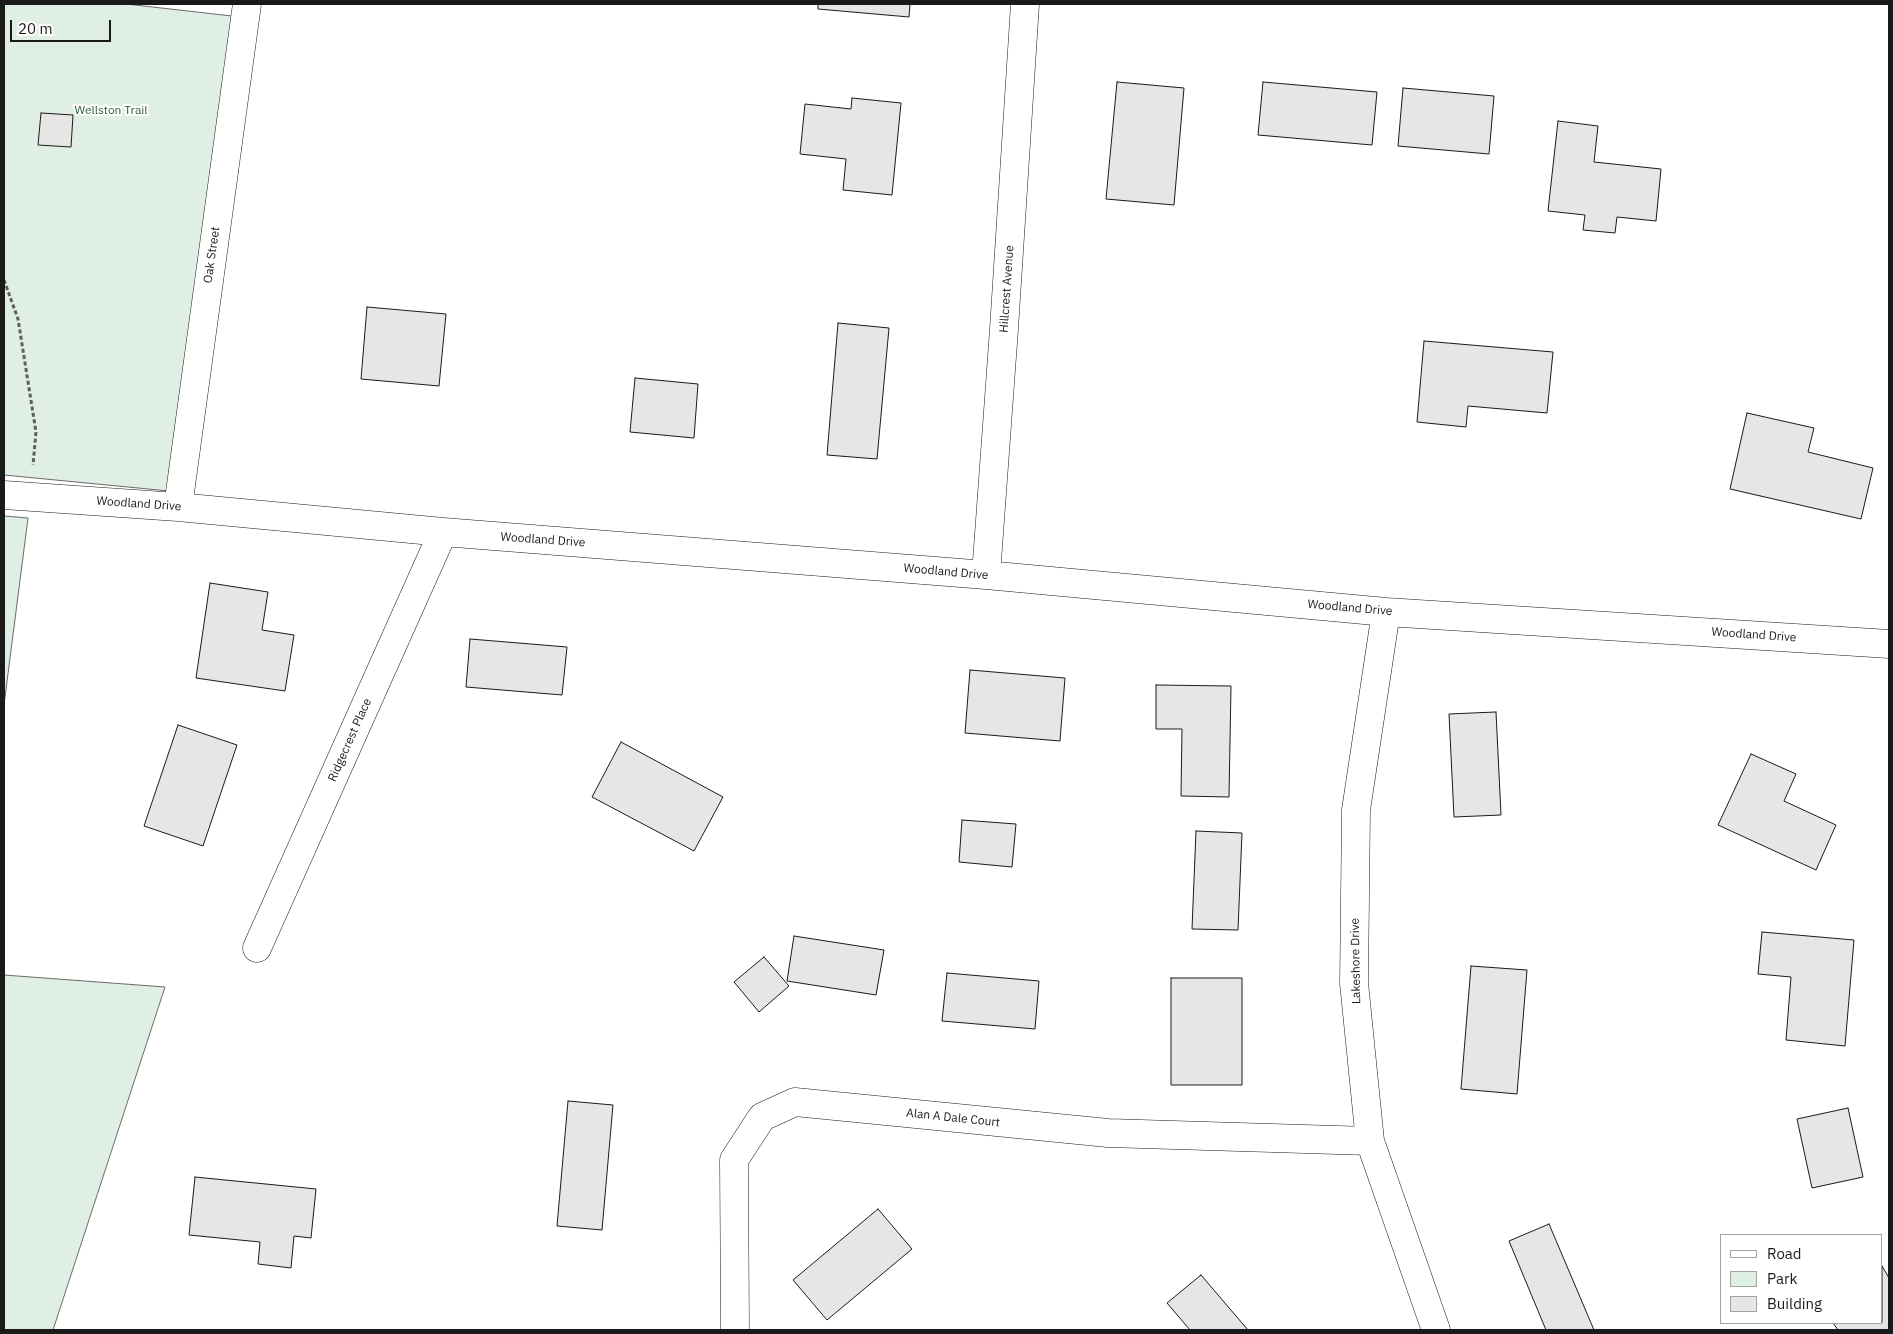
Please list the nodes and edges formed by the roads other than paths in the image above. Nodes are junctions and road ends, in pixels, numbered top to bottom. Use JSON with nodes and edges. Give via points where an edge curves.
{"nodes":[{"id":1,"x":246,"y":4,"type":"edge"},
{"id":2,"x":1025,"y":4,"type":"edge"},
{"id":3,"x":17,"y":495,"type":"edge"},
{"id":4,"x":178,"y":507,"type":"junction"},
{"id":5,"x":443,"y":532,"type":"junction"},
{"id":6,"x":986,"y":574,"type":"junction"},
{"id":7,"x":1386,"y":612,"type":"junction"},
{"id":8,"x":1889,"y":644,"type":"edge"},
{"id":9,"x":257,"y":948,"type":"dead end"},
{"id":10,"x":1370,"y":1141,"type":"junction"},
{"id":11,"x":734,"y":1330,"type":"edge"},
{"id":12,"x":1436,"y":1330,"type":"edge"}],
"edges":[{"from":1,"to":4,"type":"street","name":"Oak Street"},
{"from":2,"to":6,"type":"street","name":"Hillcrest Avenue"},
{"from":3,"to":4,"type":"street","name":"Woodland Drive"},
{"from":4,"to":5,"type":"street","name":"Woodland Drive"},
{"from":5,"to":6,"type":"street","name":"Woodland Drive"},
{"from":5,"to":9,"type":"street","name":"Ridgecrest Place"},
{"from":6,"to":7,"type":"street","name":"Woodland Drive"},
{"from":7,"to":8,"type":"street","name":"Woodland Drive"},
{"from":7,"to":10,"type":"street","name":"Lakeshore Drive","via":[[1356,810],[1354,983]]},
{"from":10,"to":11,"type":"street","name":"Alan A Dale Court","via":[[1108,1133],[795,1102],[762,1117],[734,1160]]},
{"from":10,"to":12,"type":"street","name":"Lakeshore Drive"}]}
